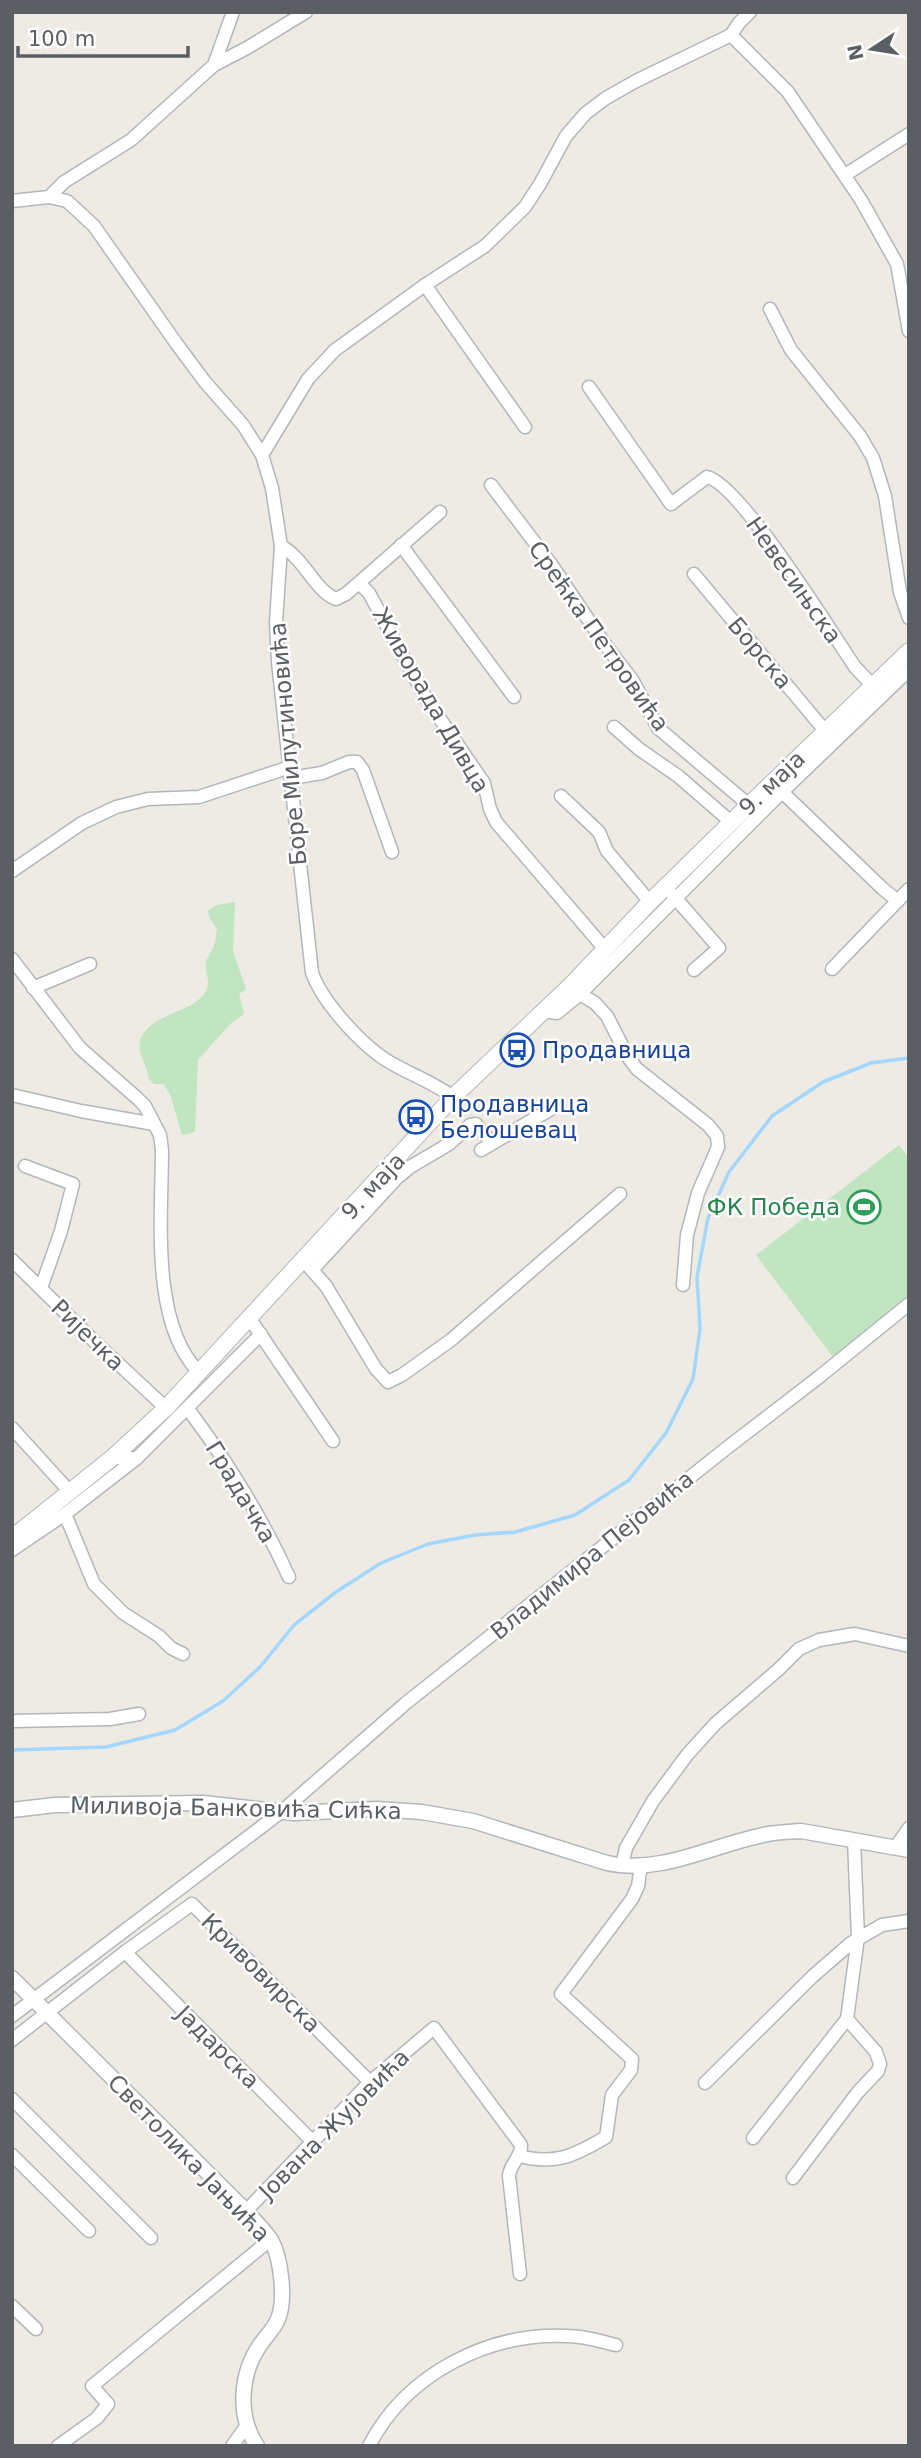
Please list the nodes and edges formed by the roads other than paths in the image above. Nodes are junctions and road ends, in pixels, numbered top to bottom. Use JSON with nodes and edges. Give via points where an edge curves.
{"nodes":[{"id":1,"x":233,"y":12,"type":"edge"},
{"id":2,"x":306,"y":12,"type":"edge"},
{"id":3,"x":750,"y":12,"type":"edge"},
{"id":4,"x":731,"y":35,"type":"junction"},
{"id":5,"x":214,"y":65,"type":"junction"},
{"id":6,"x":909,"y":134,"type":"edge"},
{"id":7,"x":845,"y":175,"type":"junction"},
{"id":8,"x":49,"y":197,"type":"junction"},
{"id":9,"x":12,"y":201,"type":"edge"},
{"id":10,"x":905,"y":274,"type":"edge"},
{"id":11,"x":425,"y":285,"type":"junction"},
{"id":12,"x":770,"y":309,"type":"dead end"},
{"id":13,"x":909,"y":331,"type":"edge"},
{"id":14,"x":589,"y":387,"type":"dead end"},
{"id":15,"x":525,"y":427,"type":"dead end"},
{"id":16,"x":262,"y":455,"type":"junction"},
{"id":17,"x":491,"y":485,"type":"dead end"},
{"id":18,"x":440,"y":512,"type":"dead end"},
{"id":19,"x":401,"y":545,"type":"junction"},
{"id":20,"x":281,"y":546,"type":"junction"},
{"id":21,"x":694,"y":574,"type":"dead end"},
{"id":22,"x":359,"y":583,"type":"junction"},
{"id":23,"x":909,"y":618,"type":"edge"},
{"id":24,"x":909,"y":651,"type":"edge"},
{"id":25,"x":909,"y":670,"type":"edge"},
{"id":26,"x":873,"y":686,"type":"junction"},
{"id":27,"x":514,"y":696,"type":"dead end"},
{"id":28,"x":614,"y":727,"type":"dead end"},
{"id":29,"x":826,"y":732,"type":"junction"},
{"id":30,"x":290,"y":773,"type":"junction"},
{"id":31,"x":778,"y":787,"type":"junction"},
{"id":32,"x":561,"y":796,"type":"dead end"},
{"id":33,"x":749,"y":805,"type":"junction"},
{"id":34,"x":731,"y":822,"type":"junction"},
{"id":35,"x":392,"y":852,"type":"dead end"},
{"id":36,"x":12,"y":871,"type":"edge"},
{"id":37,"x":909,"y":890,"type":"edge"},
{"id":38,"x":671,"y":893,"type":"junction"},
{"id":39,"x":898,"y":901,"type":"junction"},
{"id":40,"x":650,"y":902,"type":"junction"},
{"id":41,"x":605,"y":949,"type":"junction"},
{"id":42,"x":12,"y":959,"type":"edge"},
{"id":43,"x":90,"y":964,"type":"dead end"},
{"id":44,"x":832,"y":969,"type":"dead end"},
{"id":45,"x":694,"y":970,"type":"dead end"},
{"id":46,"x":33,"y":988,"type":"junction"},
{"id":47,"x":580,"y":993,"type":"junction"},
{"id":48,"x":544,"y":1011,"type":"junction"},
{"id":49,"x":12,"y":1095,"type":"edge"},
{"id":50,"x":453,"y":1097,"type":"junction"},
{"id":51,"x":551,"y":1109,"type":"dead end"},
{"id":52,"x":155,"y":1124,"type":"junction"},
{"id":53,"x":25,"y":1166,"type":"dead end"},
{"id":54,"x":620,"y":1194,"type":"dead end"},
{"id":55,"x":12,"y":1260,"type":"edge"},
{"id":56,"x":307,"y":1265,"type":"junction"},
{"id":57,"x":683,"y":1285,"type":"dead end"},
{"id":58,"x":41,"y":1288,"type":"junction"},
{"id":59,"x":909,"y":1304,"type":"edge"},
{"id":60,"x":250,"y":1319,"type":"junction"},
{"id":61,"x":261,"y":1334,"type":"junction"},
{"id":62,"x":199,"y":1372,"type":"junction"},
{"id":63,"x":166,"y":1408,"type":"junction"},
{"id":64,"x":188,"y":1409,"type":"junction"},
{"id":65,"x":12,"y":1428,"type":"edge"},
{"id":66,"x":334,"y":1441,"type":"dead end"},
{"id":67,"x":113,"y":1458,"type":"junction"},
{"id":68,"x":137,"y":1458,"type":"junction"},
{"id":69,"x":70,"y":1492,"type":"junction"},
{"id":70,"x":65,"y":1514,"type":"junction"},
{"id":71,"x":12,"y":1538,"type":"edge"},
{"id":72,"x":12,"y":1550,"type":"edge"},
{"id":73,"x":289,"y":1577,"type":"dead end"},
{"id":74,"x":909,"y":1646,"type":"edge"},
{"id":75,"x":183,"y":1654,"type":"dead end"},
{"id":76,"x":139,"y":1714,"type":"dead end"},
{"id":77,"x":12,"y":1721,"type":"edge"},
{"id":78,"x":12,"y":1810,"type":"edge"},
{"id":79,"x":281,"y":1812,"type":"junction"},
{"id":80,"x":909,"y":1828,"type":"edge"},
{"id":81,"x":855,"y":1840,"type":"junction"},
{"id":82,"x":902,"y":1849,"type":"edge"},
{"id":83,"x":622,"y":1865,"type":"junction"},
{"id":84,"x":641,"y":1865,"type":"junction"},
{"id":85,"x":909,"y":1921,"type":"edge"},
{"id":86,"x":858,"y":1937,"type":"junction"},
{"id":87,"x":125,"y":1952,"type":"junction"},
{"id":88,"x":12,"y":1978,"type":"edge"},
{"id":89,"x":34,"y":1999,"type":"junction"},
{"id":90,"x":46,"y":2012,"type":"junction"},
{"id":91,"x":12,"y":2016,"type":"edge"},
{"id":92,"x":847,"y":2019,"type":"junction"},
{"id":93,"x":12,"y":2040,"type":"edge"},
{"id":94,"x":370,"y":2082,"type":"junction"},
{"id":95,"x":705,"y":2083,"type":"dead end"},
{"id":96,"x":12,"y":2099,"type":"edge"},
{"id":97,"x":753,"y":2138,"type":"dead end"},
{"id":98,"x":312,"y":2141,"type":"junction"},
{"id":99,"x":12,"y":2155,"type":"edge"},
{"id":100,"x":519,"y":2155,"type":"junction"},
{"id":101,"x":793,"y":2178,"type":"dead end"},
{"id":102,"x":246,"y":2211,"type":"junction"},
{"id":103,"x":89,"y":2231,"type":"dead end"},
{"id":104,"x":151,"y":2238,"type":"dead end"},
{"id":105,"x":270,"y":2240,"type":"junction"},
{"id":106,"x":520,"y":2274,"type":"dead end"},
{"id":107,"x":12,"y":2306,"type":"edge"},
{"id":108,"x":36,"y":2329,"type":"dead end"},
{"id":109,"x":616,"y":2345,"type":"dead end"},
{"id":110,"x":247,"y":2425,"type":"junction"},
{"id":111,"x":58,"y":2446,"type":"edge"},
{"id":112,"x":232,"y":2446,"type":"edge"},
{"id":113,"x":257,"y":2446,"type":"edge"},
{"id":114,"x":369,"y":2446,"type":"edge"}],
"edges":[{"from":1,"to":5,"type":"street"},
{"from":2,"to":5,"type":"street"},
{"from":3,"to":4,"type":"street"},
{"from":4,"to":7,"type":"street","via":[[789,92]]},
{"from":4,"to":11,"type":"street","via":[[636,81],[586,113],[566,136],[525,207],[485,246]]},
{"from":5,"to":8,"type":"street","via":[[131,140],[64,182]]},
{"from":6,"to":7,"type":"street"},
{"from":7,"to":10,"type":"street"},
{"from":8,"to":9,"type":"street"},
{"from":8,"to":16,"type":"street","name":"Боре Милутиновића","via":[[67,201],[94,226]]},
{"from":10,"to":13,"type":"street"},
{"from":11,"to":15,"type":"street"},
{"from":11,"to":16,"type":"street","via":[[324,361],[296,397]]},
{"from":12,"to":23,"type":"street","via":[[791,350],[873,458],[886,496],[900,592]]},
{"from":14,"to":26,"type":"street","name":"Невесињска","via":[[671,504],[704,477],[712,477],[731,492]]},
{"from":16,"to":20,"type":"street","name":"Боре Милутиновића"},
{"from":17,"to":33,"type":"street","name":"Срећка Петровића","via":[[633,681],[659,728]]},
{"from":18,"to":19,"type":"street"},
{"from":19,"to":22,"type":"street"},
{"from":19,"to":27,"type":"street"},
{"from":20,"to":22,"type":"street","via":[[333,598],[341,598]]},
{"from":20,"to":30,"type":"street","name":"Боре Милутиновића","via":[[276,640]]},
{"from":21,"to":29,"type":"street","name":"Борска"},
{"from":22,"to":41,"type":"street","name":"Живорада Дивца","via":[[369,593],[427,700],[485,783],[496,822]]},
{"from":24,"to":26,"type":"main road","name":"9. маја"},
{"from":25,"to":31,"type":"street"},
{"from":26,"to":29,"type":"main road","name":"9. маја"},
{"from":28,"to":34,"type":"street"},
{"from":29,"to":31,"type":"main road","name":"9. маја"},
{"from":30,"to":35,"type":"street","via":[[322,773],[357,762]]},
{"from":30,"to":36,"type":"street","via":[[199,797],[148,799],[116,807],[82,823]]},
{"from":30,"to":50,"type":"street","name":"Боре Милутиновића","via":[[315,981],[334,1009],[376,1052]]},
{"from":31,"to":33,"type":"main road","name":"9. маја"},
{"from":31,"to":38,"type":"street"},
{"from":31,"to":39,"type":"street"},
{"from":32,"to":40,"type":"street","via":[[599,832],[607,851]]},
{"from":33,"to":34,"type":"main road","name":"9. маја"},
{"from":34,"to":38,"type":"main road","name":"9. маја"},
{"from":37,"to":39,"type":"street"},
{"from":38,"to":40,"type":"main road","name":"9. маја"},
{"from":38,"to":45,"type":"street","via":[[719,948]]},
{"from":38,"to":47,"type":"street"},
{"from":39,"to":44,"type":"street"},
{"from":40,"to":41,"type":"main road","name":"9. маја"},
{"from":41,"to":48,"type":"main road","name":"9. маја"},
{"from":42,"to":46,"type":"street"},
{"from":43,"to":46,"type":"street"},
{"from":46,"to":52,"type":"street","via":[[80,1048],[137,1098]]},
{"from":47,"to":48,"type":"street","via":[[557,1013]]},
{"from":47,"to":57,"type":"street","via":[[607,1016],[637,1069],[717,1136],[718,1147],[698,1193],[687,1235]]},
{"from":48,"to":50,"type":"main road","name":"9. маја"},
{"from":49,"to":52,"type":"street"},
{"from":50,"to":56,"type":"main road","name":"9. маја"},
{"from":51,"to":56,"type":"street","via":[[486,1147],[476,1124],[470,1125],[397,1178]]},
{"from":52,"to":62,"type":"street","via":[[162,1150],[162,1263],[167,1303],[184,1356]]},
{"from":53,"to":58,"type":"street","via":[[73,1184]]},
{"from":54,"to":56,"type":"street","via":[[451,1340],[387,1382],[337,1302]]},
{"from":55,"to":58,"type":"street","name":"Ријечка"},
{"from":56,"to":60,"type":"main road","name":"9. маја"},
{"from":58,"to":63,"type":"street","name":"Ријечка"},
{"from":59,"to":79,"type":"street","name":"Владимира Пејовића","via":[[406,1703]]},
{"from":60,"to":61,"type":"street"},
{"from":60,"to":62,"type":"main road","name":"9. маја"},
{"from":61,"to":64,"type":"street"},
{"from":61,"to":66,"type":"street"},
{"from":62,"to":63,"type":"main road","name":"9. маја"},
{"from":63,"to":67,"type":"main road","name":"9. маја"},
{"from":64,"to":68,"type":"street"},
{"from":64,"to":73,"type":"street","name":"Градачка","via":[[262,1525]]},
{"from":65,"to":69,"type":"street"},
{"from":67,"to":68,"type":"street"},
{"from":67,"to":69,"type":"main road","name":"9. маја"},
{"from":68,"to":70,"type":"street"},
{"from":69,"to":71,"type":"main road","name":"9. маја"},
{"from":70,"to":72,"type":"street"},
{"from":70,"to":75,"type":"street","via":[[94,1584],[123,1613]]},
{"from":74,"to":83,"type":"street","via":[[855,1634],[819,1640],[799,1649],[687,1755],[653,1801],[626,1848]]},
{"from":76,"to":77,"type":"street"},
{"from":78,"to":79,"type":"street","name":"Миливоја Банковића Сићка","via":[[203,1803]]},
{"from":79,"to":83,"type":"street","name":"Миливоја Банковића Сићка","via":[[422,1812],[473,1821]]},
{"from":79,"to":89,"type":"street","name":"Владимира Пејовића"},
{"from":80,"to":82,"type":"street","via":[[900,1838]]},
{"from":81,"to":82,"type":"street","name":"Миливоја Банковића Сићка"},
{"from":81,"to":84,"type":"street","name":"Миливоја Банковића Сићка","via":[[801,1831],[764,1834]]},
{"from":81,"to":86,"type":"street"},
{"from":83,"to":84,"type":"street","name":"Миливоја Банковића Сићка"},
{"from":84,"to":100,"type":"street","via":[[632,1899],[561,1994],[632,2059],[631,2070],[612,2095],[606,2137],[568,2157],[549,2161]]},
{"from":85,"to":86,"type":"street","via":[[882,1925]]},
{"from":86,"to":92,"type":"street"},
{"from":86,"to":95,"type":"street"},
{"from":87,"to":90,"type":"street","name":"Кривовирска"},
{"from":87,"to":94,"type":"street","name":"Кривовирска","via":[[192,1904]]},
{"from":87,"to":98,"type":"street","name":"Јадарска"},
{"from":88,"to":89,"type":"street","name":"Светолика Јањића"},
{"from":89,"to":90,"type":"street","name":"Светолика Јањића"},
{"from":89,"to":91,"type":"street","name":"Владимира Пејовића"},
{"from":90,"to":93,"type":"street","name":"Кривовирска"},
{"from":90,"to":102,"type":"street","name":"Светолика Јањића"},
{"from":92,"to":97,"type":"street"},
{"from":92,"to":101,"type":"street","via":[[876,2052],[878,2071]]},
{"from":94,"to":98,"type":"street","name":"Јована Жујовића"},
{"from":94,"to":100,"type":"street","name":"Јована Жујовића","via":[[434,2028],[521,2145]]},
{"from":96,"to":104,"type":"street"},
{"from":98,"to":102,"type":"street","name":"Јована Жујовића"},
{"from":99,"to":103,"type":"street"},
{"from":100,"to":106,"type":"street","via":[[509,2176]]},
{"from":102,"to":105,"type":"street","name":"Светолика Јањића"},
{"from":105,"to":110,"type":"street","name":"Светолика Јањића","via":[[282,2293],[279,2317],[246,2376]]},
{"from":105,"to":111,"type":"street","via":[[92,2386],[108,2404],[97,2418]]},
{"from":107,"to":108,"type":"street"},
{"from":109,"to":114,"type":"street","via":[[567,2336],[480,2349],[416,2387]]},
{"from":110,"to":112,"type":"street"},
{"from":110,"to":113,"type":"street","name":"Светолика Јањића"}]}
